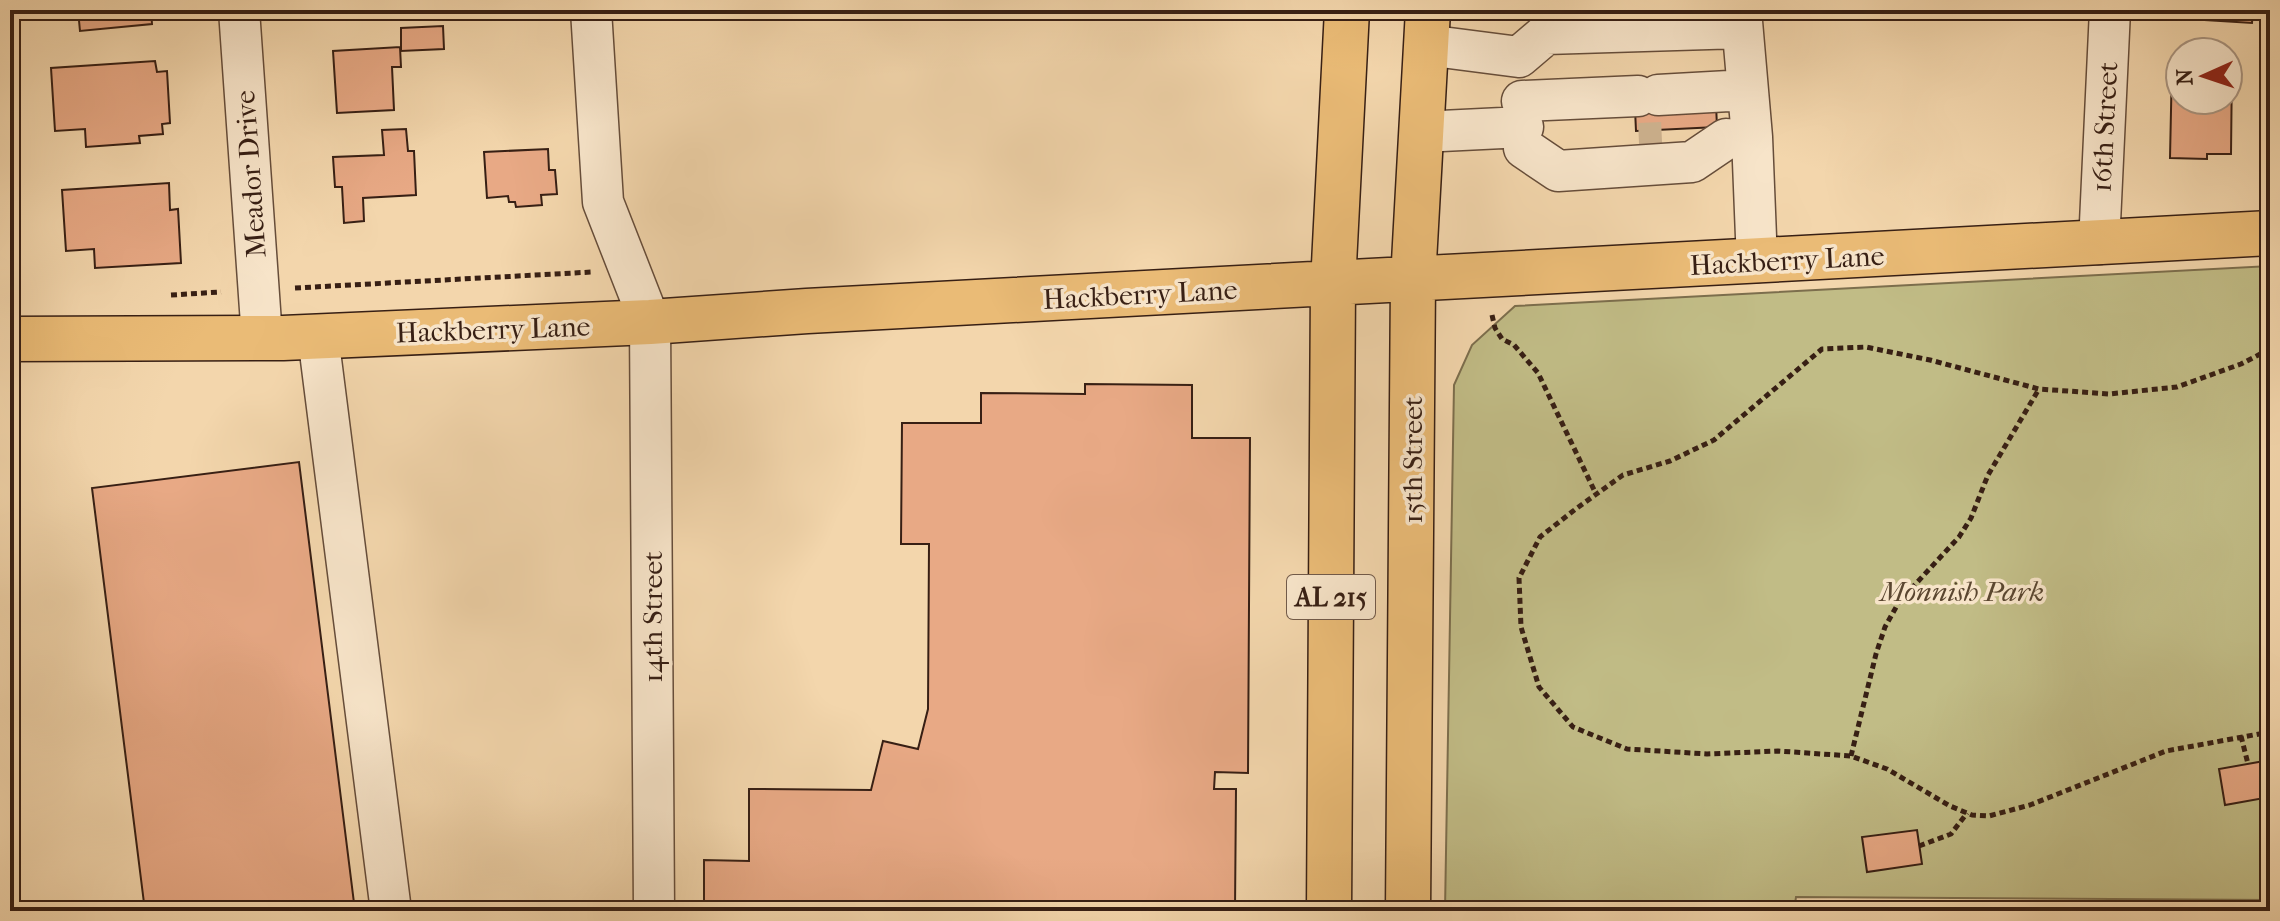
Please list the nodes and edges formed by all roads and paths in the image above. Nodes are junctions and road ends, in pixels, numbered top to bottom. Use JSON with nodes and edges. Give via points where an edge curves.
{"nodes":[{"id":1,"x":239,"y":10,"type":"edge"},
{"id":2,"x":591,"y":10,"type":"edge"},
{"id":3,"x":1347,"y":10,"type":"edge"},
{"id":4,"x":2110,"y":10,"type":"edge"},
{"id":5,"x":1741,"y":19,"type":"edge"},
{"id":6,"x":1427,"y":27,"type":"edge"},
{"id":7,"x":1519,"y":57,"type":"junction"},
{"id":8,"x":1747,"y":90,"type":"junction"},
{"id":9,"x":1523,"y":125,"type":"junction"},
{"id":10,"x":1421,"y":132,"type":"junction"},
{"id":11,"x":1739,"y":138,"type":"junction"},
{"id":12,"x":2270,"y":233,"type":"edge"},
{"id":13,"x":2099,"y":244,"type":"junction"},
{"id":14,"x":1757,"y":262,"type":"junction"},
{"id":15,"x":630,"y":270,"type":"junction"},
{"id":16,"x":1413,"y":280,"type":"junction"},
{"id":17,"x":1333,"y":284,"type":"junction"},
{"id":18,"x":258,"y":290,"type":"junction"},
{"id":19,"x":159,"y":295,"type":"dead end"},
{"id":20,"x":1490,"y":308,"type":"dead end"},
{"id":21,"x":650,"y":322,"type":"junction"},
{"id":22,"x":318,"y":336,"type":"junction"},
{"id":23,"x":262,"y":338,"type":"junction"},
{"id":24,"x":10,"y":339,"type":"edge"},
{"id":25,"x":2270,"y":349,"type":"edge"},
{"id":26,"x":2039,"y":389,"type":"junction"},
{"id":27,"x":1596,"y":494,"type":"junction"},
{"id":28,"x":2270,"y":732,"type":"edge"},
{"id":29,"x":2241,"y":736,"type":"junction"},
{"id":30,"x":1851,"y":756,"type":"junction"},
{"id":31,"x":2248,"y":764,"type":"dead end"},
{"id":32,"x":1967,"y":813,"type":"junction"},
{"id":33,"x":1919,"y":846,"type":"dead end"},
{"id":34,"x":391,"y":911,"type":"edge"},
{"id":35,"x":654,"y":911,"type":"edge"},
{"id":36,"x":1329,"y":911,"type":"edge"},
{"id":37,"x":1408,"y":911,"type":"edge"}],
"edges":[{"from":1,"to":18,"type":"street","name":"Meador Drive"},
{"from":2,"to":15,"type":"street","via":[[603,202]]},
{"from":3,"to":17,"type":"main road","number":"AL 215"},
{"from":4,"to":13,"type":"street","name":"16th Street"},
{"from":5,"to":7,"type":"street","via":[[1546,34]]},
{"from":5,"to":8,"type":"street"},
{"from":6,"to":7,"type":"street"},
{"from":6,"to":10,"type":"main road","name":"15th Street","number":"AL 215"},
{"from":7,"to":9,"type":"street"},
{"from":8,"to":9,"type":"street","via":[[1648,95]]},
{"from":8,"to":11,"type":"street"},
{"from":9,"to":10,"type":"street"},
{"from":9,"to":11,"type":"street","via":[[1650,142]]},
{"from":9,"to":11,"type":"street","via":[[1558,171],[1692,162]]},
{"from":10,"to":16,"type":"main road","name":"15th Street","number":"AL 215"},
{"from":11,"to":14,"type":"street"},
{"from":12,"to":13,"type":"main road","name":"Hackberry Lane"},
{"from":13,"to":14,"type":"main road","name":"Hackberry Lane"},
{"from":14,"to":16,"type":"main road","name":"Hackberry Lane"},
{"from":15,"to":18,"type":"path"},
{"from":15,"to":21,"type":"street"},
{"from":16,"to":17,"type":"main road","name":"Hackberry Lane"},
{"from":16,"to":37,"type":"main road","name":"15th Street","number":"AL 215"},
{"from":17,"to":21,"type":"main road","name":"Hackberry Lane"},
{"from":17,"to":36,"type":"main road","number":"AL 215"},
{"from":18,"to":19,"type":"path"},
{"from":18,"to":23,"type":"street","name":"Meador Drive"},
{"from":20,"to":27,"type":"path","via":[[1502,339],[1538,373]]},
{"from":21,"to":22,"type":"main road","name":"Hackberry Lane"},
{"from":21,"to":35,"type":"street","name":"14th Street"},
{"from":22,"to":23,"type":"main road","name":"Hackberry Lane"},
{"from":22,"to":34,"type":"street"},
{"from":23,"to":24,"type":"main road","name":"Hackberry Lane"},
{"from":25,"to":26,"type":"path","via":[[2177,387],[2109,394]]},
{"from":26,"to":27,"type":"path","via":[[1866,347],[1822,349],[1714,440],[1623,475]]},
{"from":26,"to":30,"type":"path","via":[[1959,537],[1899,602],[1885,627]]},
{"from":27,"to":30,"type":"path","via":[[1540,537],[1519,578],[1521,627],[1539,687],[1573,727],[1627,749]]},
{"from":28,"to":29,"type":"path"},
{"from":29,"to":31,"type":"path"},
{"from":29,"to":32,"type":"path","via":[[2166,751],[2007,813]]},
{"from":30,"to":32,"type":"path","via":[[1887,769]]},
{"from":32,"to":33,"type":"path","via":[[1951,834]]}]}
